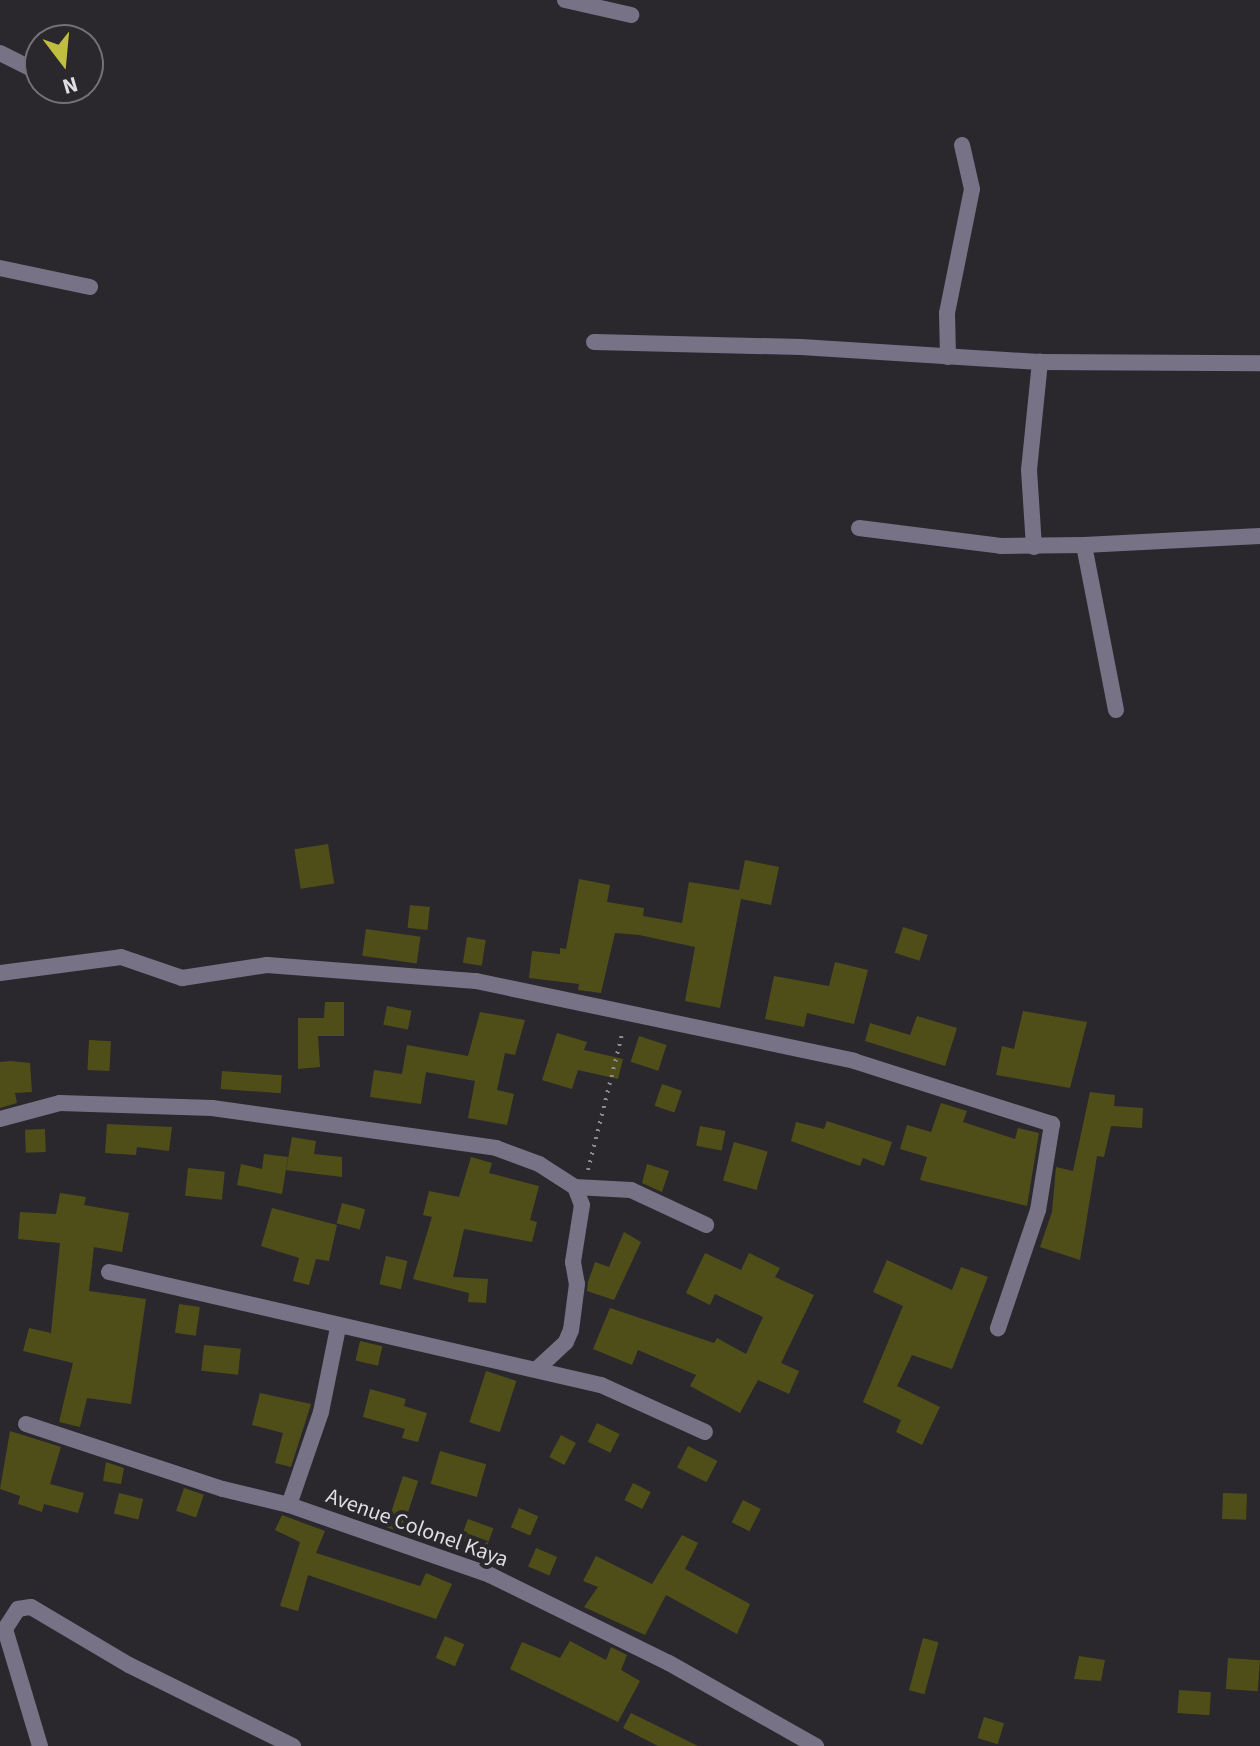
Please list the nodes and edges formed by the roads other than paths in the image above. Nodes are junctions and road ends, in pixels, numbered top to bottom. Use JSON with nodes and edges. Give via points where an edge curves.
{"nodes":[{"id":1,"x":565,"y":0,"type":"edge"},
{"id":2,"x":631,"y":15,"type":"dead end"},
{"id":3,"x":0,"y":53,"type":"edge"},
{"id":4,"x":24,"y":65,"type":"edge"},
{"id":5,"x":962,"y":145,"type":"dead end"},
{"id":6,"x":0,"y":268,"type":"edge"},
{"id":7,"x":90,"y":287,"type":"dead end"},
{"id":8,"x":594,"y":342,"type":"dead end"},
{"id":9,"x":948,"y":357,"type":"junction"},
{"id":10,"x":1040,"y":362,"type":"junction"},
{"id":11,"x":1260,"y":363,"type":"edge"},
{"id":12,"x":859,"y":528,"type":"dead end"},
{"id":13,"x":1260,"y":536,"type":"edge"},
{"id":14,"x":1084,"y":545,"type":"junction"},
{"id":15,"x":1034,"y":547,"type":"junction"},
{"id":16,"x":1116,"y":710,"type":"dead end"},
{"id":17,"x":0,"y":973,"type":"edge"},
{"id":18,"x":0,"y":1119,"type":"edge"},
{"id":19,"x":575,"y":1187,"type":"junction"},
{"id":20,"x":706,"y":1225,"type":"dead end"},
{"id":21,"x":109,"y":1272,"type":"dead end"},
{"id":22,"x":338,"y":1328,"type":"junction"},
{"id":23,"x":998,"y":1328,"type":"dead end"},
{"id":24,"x":538,"y":1368,"type":"junction"},
{"id":25,"x":26,"y":1424,"type":"dead end"},
{"id":26,"x":705,"y":1432,"type":"dead end"},
{"id":27,"x":289,"y":1505,"type":"junction"},
{"id":28,"x":40,"y":1746,"type":"edge"},
{"id":29,"x":293,"y":1746,"type":"edge"},
{"id":30,"x":816,"y":1746,"type":"edge"}],
"edges":[{"from":1,"to":2,"type":"street"},
{"from":3,"to":4,"type":"street"},
{"from":5,"to":9,"type":"street","via":[[972,189],[947,313]]},
{"from":6,"to":7,"type":"street"},
{"from":8,"to":9,"type":"street"},
{"from":9,"to":10,"type":"street"},
{"from":10,"to":11,"type":"street"},
{"from":10,"to":15,"type":"street","via":[[1030,456]]},
{"from":12,"to":15,"type":"street"},
{"from":13,"to":14,"type":"street"},
{"from":14,"to":15,"type":"street"},
{"from":14,"to":16,"type":"street"},
{"from":17,"to":23,"type":"street","via":[[121,957],[182,978],[267,965],[476,981],[854,1061],[1052,1124],[1038,1210]]},
{"from":18,"to":19,"type":"street","via":[[60,1103],[212,1108],[496,1148],[539,1164]]},
{"from":19,"to":20,"type":"street","via":[[631,1190]]},
{"from":19,"to":24,"type":"street","via":[[582,1205],[573,1262],[577,1303],[566,1342]]},
{"from":21,"to":22,"type":"street"},
{"from":22,"to":24,"type":"street"},
{"from":22,"to":27,"type":"street","via":[[321,1412]]},
{"from":24,"to":26,"type":"street","via":[[601,1385]]},
{"from":25,"to":27,"type":"street","name":"Avenue Colonel Kaya","via":[[223,1489]]},
{"from":27,"to":30,"type":"street","name":"Avenue Colonel Kaya","via":[[490,1575],[669,1663]]},
{"from":28,"to":29,"type":"street","via":[[5,1629],[18,1609],[31,1607],[129,1665]]}]}
